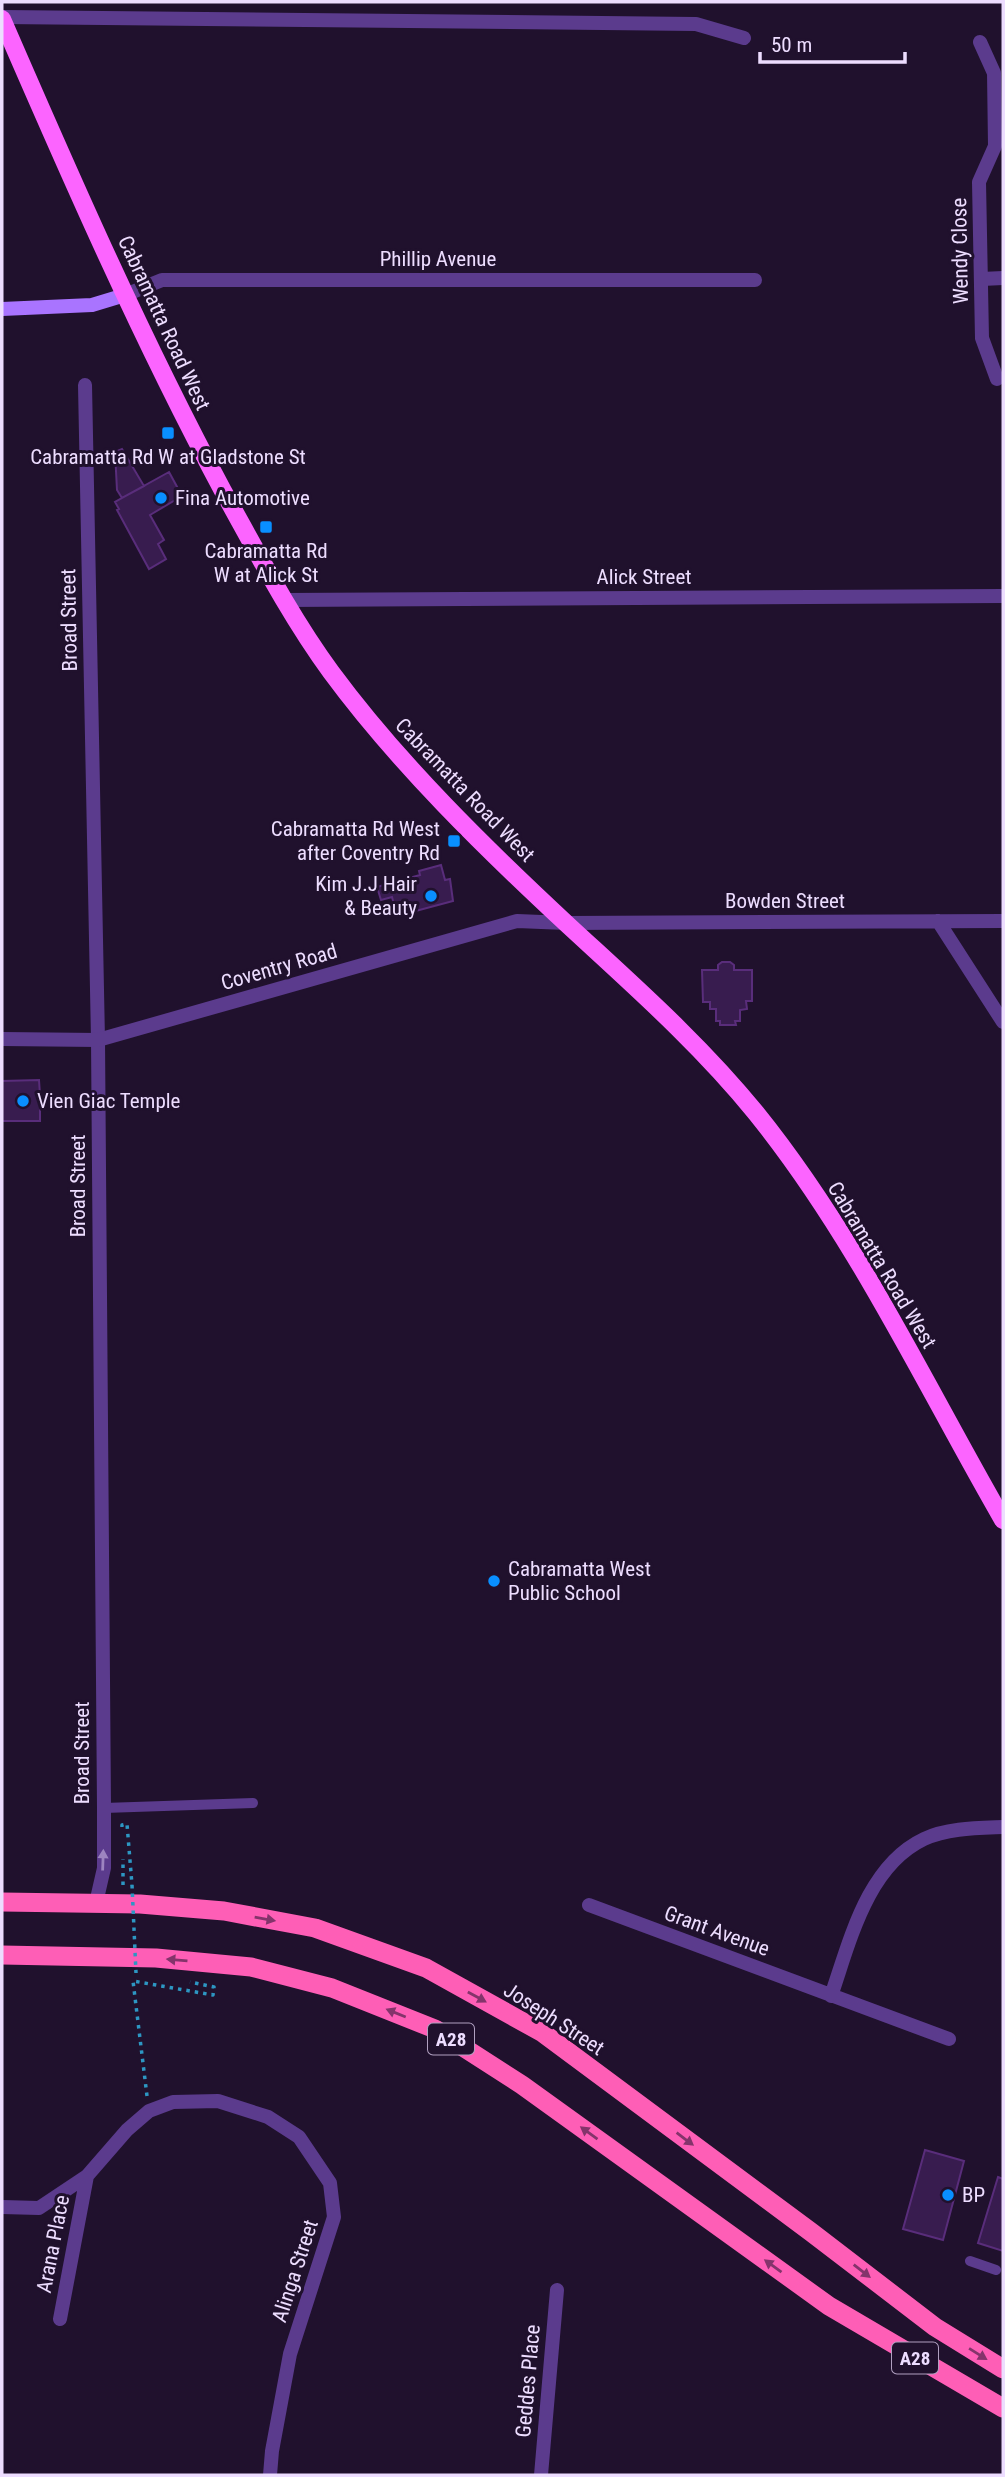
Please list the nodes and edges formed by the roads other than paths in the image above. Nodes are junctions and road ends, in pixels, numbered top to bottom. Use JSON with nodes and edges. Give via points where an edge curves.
{"nodes":[{"id":1,"x":2,"y":18,"type":"edge"},
{"id":2,"x":744,"y":38,"type":"dead end"},
{"id":3,"x":980,"y":42,"type":"dead end"},
{"id":4,"x":1003,"y":278,"type":"edge"},
{"id":5,"x":982,"y":279,"type":"junction"},
{"id":6,"x":755,"y":280,"type":"dead end"},
{"id":7,"x":125,"y":295,"type":"junction"},
{"id":8,"x":2,"y":309,"type":"edge"},
{"id":9,"x":998,"y":379,"type":"dead end"},
{"id":10,"x":85,"y":385,"type":"dead end"},
{"id":11,"x":1003,"y":596,"type":"edge"},
{"id":12,"x":285,"y":600,"type":"junction"},
{"id":13,"x":938,"y":921,"type":"junction"},
{"id":14,"x":1003,"y":921,"type":"edge"},
{"id":15,"x":566,"y":923,"type":"junction"},
{"id":16,"x":1003,"y":1022,"type":"edge"},
{"id":17,"x":2,"y":1039,"type":"edge"},
{"id":18,"x":98,"y":1040,"type":"junction"},
{"id":19,"x":1003,"y":1520,"type":"edge"},
{"id":20,"x":253,"y":1803,"type":"dead end"},
{"id":21,"x":104,"y":1812,"type":"junction"},
{"id":22,"x":1003,"y":1827,"type":"edge"},
{"id":23,"x":2,"y":1902,"type":"edge"},
{"id":24,"x":96,"y":1903,"type":"junction"},
{"id":25,"x":589,"y":1905,"type":"dead end"},
{"id":26,"x":2,"y":1955,"type":"edge"},
{"id":27,"x":831,"y":1996,"type":"junction"},
{"id":28,"x":948,"y":2039,"type":"dead end"},
{"id":29,"x":87,"y":2176,"type":"junction"},
{"id":30,"x":2,"y":2207,"type":"edge"},
{"id":31,"x":970,"y":2261,"type":"dead end"},
{"id":32,"x":996,"y":2270,"type":"dead end"},
{"id":33,"x":557,"y":2290,"type":"dead end"},
{"id":34,"x":60,"y":2319,"type":"dead end"},
{"id":35,"x":1003,"y":2370,"type":"edge"},
{"id":36,"x":1003,"y":2408,"type":"edge"},
{"id":37,"x":270,"y":2475,"type":"edge"},
{"id":38,"x":541,"y":2475,"type":"edge"}],
"edges":[{"from":1,"to":2,"type":"street","via":[[696,24]]},
{"from":1,"to":7,"type":"main road","name":"Cabramatta Road West"},
{"from":3,"to":5,"type":"street","name":"Wendy Close","via":[[995,73],[995,146],[979,182]]},
{"from":4,"to":5,"type":"street"},
{"from":5,"to":9,"type":"street","name":"Wendy Close","via":[[982,338]]},
{"from":6,"to":7,"type":"street","name":"Phillip Avenue","via":[[162,280]]},
{"from":7,"to":8,"type":"main road","via":[[92,306]]},
{"from":7,"to":12,"type":"main road","name":"Cabramatta Road West","via":[[175,402]]},
{"from":10,"to":18,"type":"street","name":"Broad Street"},
{"from":11,"to":12,"type":"street","name":"Alick Street"},
{"from":12,"to":15,"type":"main road","name":"Cabramatta Road West","via":[[327,667],[372,726]]},
{"from":13,"to":14,"type":"street","name":"Bowden Street"},
{"from":13,"to":15,"type":"street","name":"Bowden Street"},
{"from":13,"to":16,"type":"street"},
{"from":15,"to":18,"type":"street","name":"Coventry Road","via":[[517,921]]},
{"from":15,"to":19,"type":"main road","name":"Cabramatta Road West","via":[[660,1008],[766,1126],[844,1236]]},
{"from":17,"to":18,"type":"street","name":"Coventry Road"},
{"from":18,"to":21,"type":"street","name":"Broad Street"},
{"from":20,"to":21,"type":"lane"},
{"from":24,"to":21,"type":"street","name":"Broad Street","one_way":true,"via":[[104,1868]]},
{"from":22,"to":27,"type":"street","via":[[925,1839],[896,1858],[856,1923]]},
{"from":23,"to":24,"type":"highway","name":"Joseph Street","number":"A28"},
{"from":24,"to":35,"type":"highway","name":"Joseph Street","number":"A28","one_way":true,"via":[[179,1906],[315,1928],[426,1968],[543,2033],[935,2327]]},
{"from":25,"to":27,"type":"street","name":"Grant Avenue"},
{"from":36,"to":26,"type":"highway","number":"A28","one_way":true,"via":[[829,2306],[522,2085],[435,2029],[332,1988],[251,1967],[156,1958]]},
{"from":27,"to":28,"type":"street","name":"Grant Avenue"},
{"from":29,"to":30,"type":"street","name":"Alinga Street","via":[[39,2208]]},
{"from":29,"to":34,"type":"street","name":"Arana Place"},
{"from":29,"to":37,"type":"street","name":"Alinga Street","via":[[149,2111],[173,2102],[218,2101],[268,2117],[299,2137],[330,2182],[334,2217],[290,2354]]},
{"from":31,"to":32,"type":"lane"},
{"from":33,"to":38,"type":"street","name":"Geddes Place"}]}
